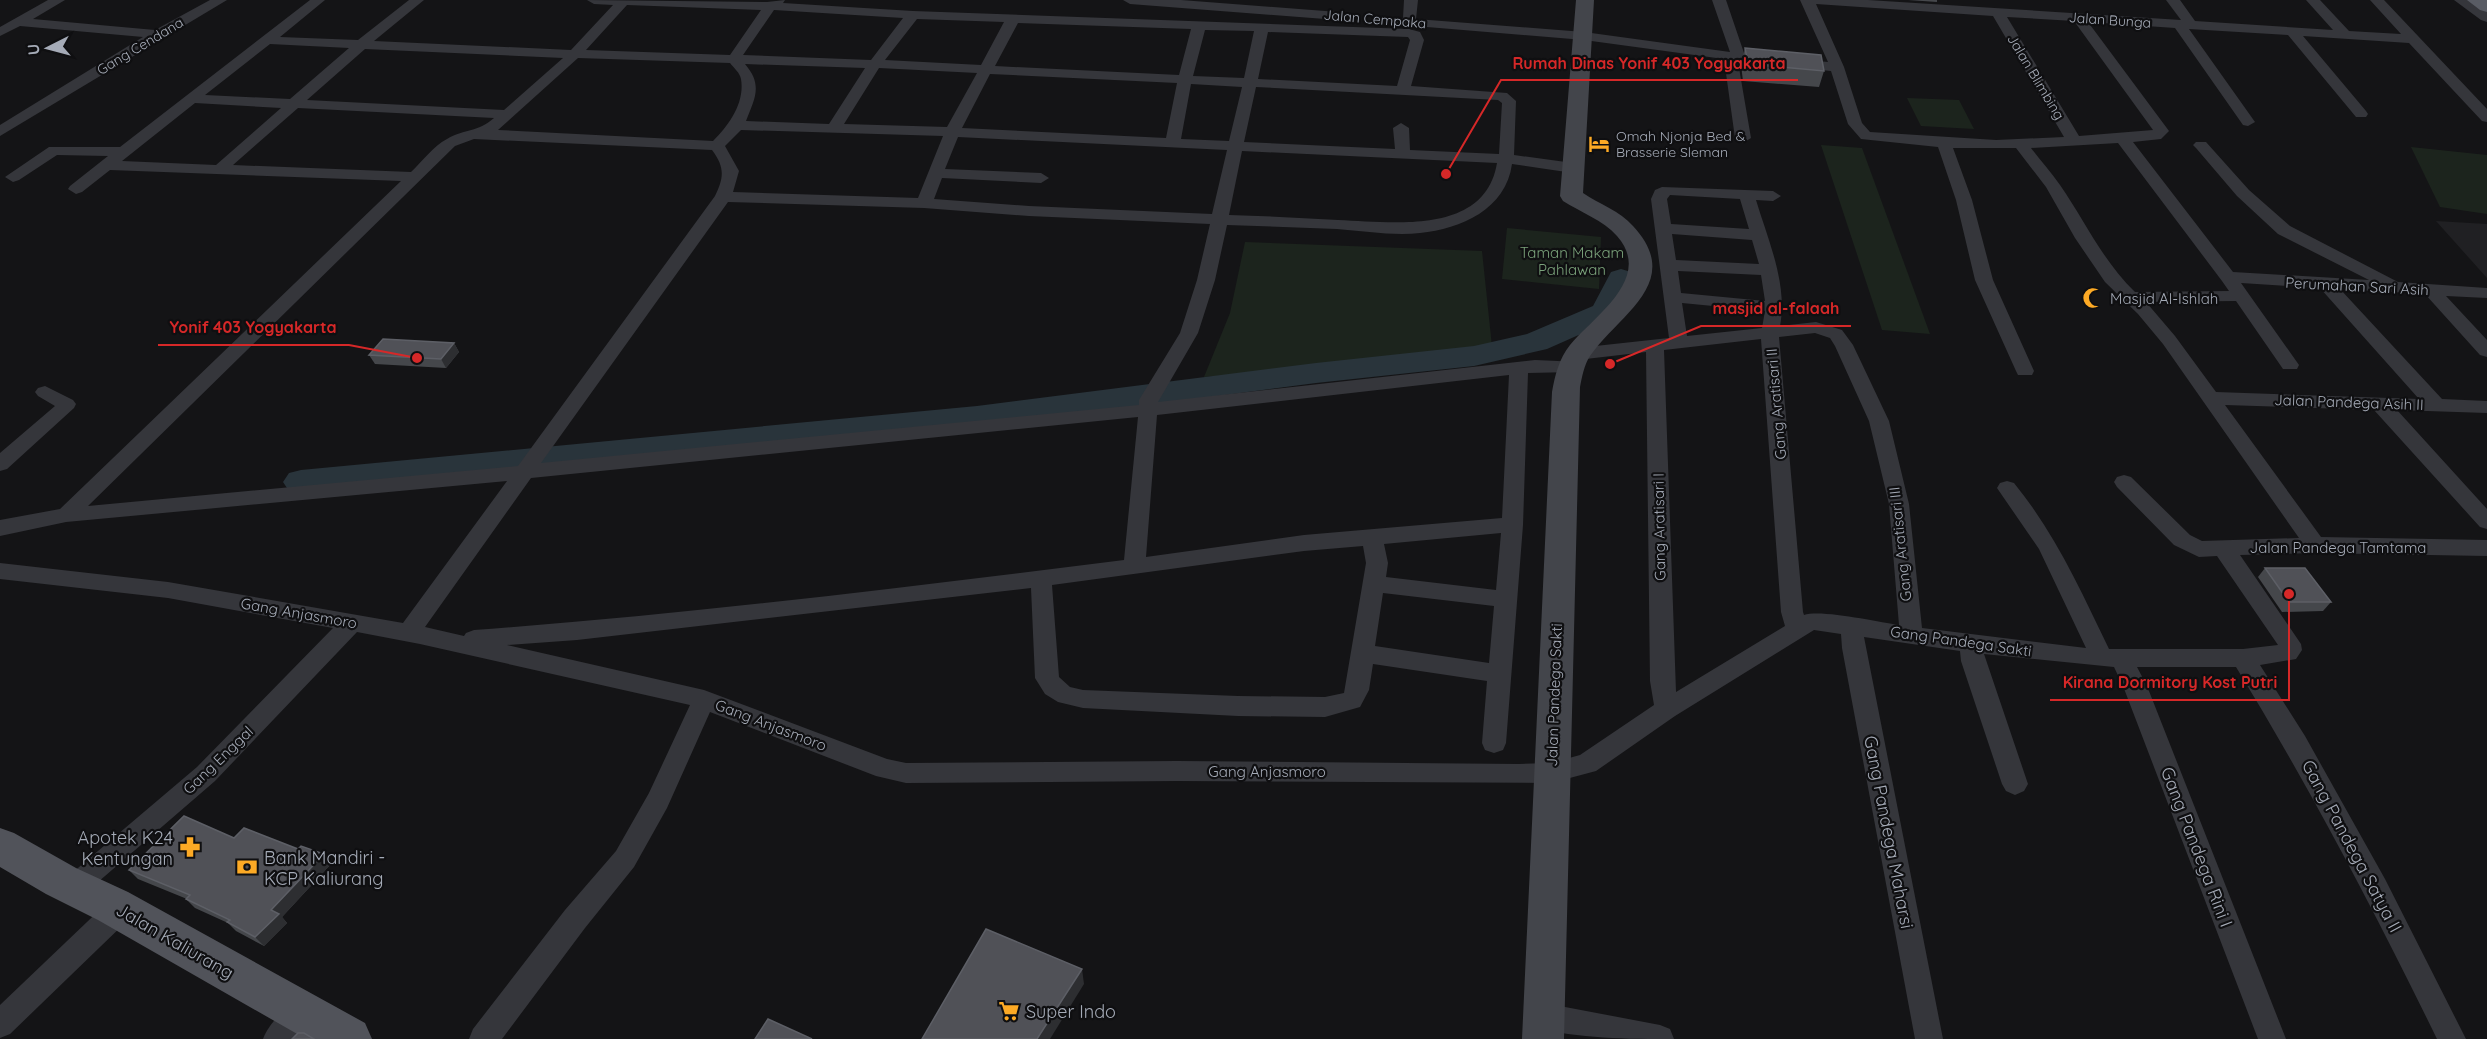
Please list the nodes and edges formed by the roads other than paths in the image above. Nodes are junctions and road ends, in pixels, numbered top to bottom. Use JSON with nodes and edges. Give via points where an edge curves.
{"nodes":[{"id":1,"x":58,"y":0,"type":"edge"},
{"id":2,"x":220,"y":0,"type":"edge"},
{"id":3,"x":318,"y":0,"type":"edge"},
{"id":4,"x":417,"y":0,"type":"edge"},
{"id":5,"x":594,"y":0,"type":"edge"},
{"id":6,"x":1130,"y":0,"type":"edge"},
{"id":7,"x":1411,"y":0,"type":"edge"},
{"id":8,"x":1585,"y":0,"type":"edge"},
{"id":9,"x":1719,"y":0,"type":"edge"},
{"id":10,"x":1807,"y":0,"type":"edge"},
{"id":11,"x":2080,"y":0,"type":"edge"},
{"id":12,"x":2174,"y":0,"type":"edge"},
{"id":13,"x":2313,"y":0,"type":"edge"},
{"id":14,"x":2377,"y":0,"type":"edge"},
{"id":15,"x":2462,"y":0,"type":"edge"},
{"id":16,"x":2477,"y":0,"type":"edge"},
{"id":17,"x":623,"y":1,"type":"edge"},
{"id":18,"x":1872,"y":2,"type":"edge"},
{"id":19,"x":774,"y":3,"type":"edge"},
{"id":20,"x":1240,"y":4,"type":"edge"},
{"id":21,"x":1946,"y":5,"type":"edge"},
{"id":22,"x":2487,"y":6,"type":"edge"},
{"id":23,"x":1997,"y":12,"type":"junction"},
{"id":24,"x":913,"y":15,"type":"junction"},
{"id":25,"x":19,"y":17,"type":"junction"},
{"id":26,"x":1014,"y":17,"type":"junction"},
{"id":27,"x":2487,"y":17,"type":"edge"},
{"id":28,"x":2078,"y":18,"type":"junction"},
{"id":29,"x":2093,"y":19,"type":"junction"},
{"id":30,"x":1409,"y":22,"type":"junction"},
{"id":31,"x":1199,"y":25,"type":"junction"},
{"id":32,"x":2185,"y":25,"type":"junction"},
{"id":33,"x":1262,"y":27,"type":"junction"},
{"id":34,"x":2292,"y":31,"type":"junction"},
{"id":35,"x":0,"y":32,"type":"edge"},
{"id":36,"x":157,"y":34,"type":"junction"},
{"id":37,"x":2345,"y":35,"type":"junction"},
{"id":38,"x":1584,"y":36,"type":"junction"},
{"id":39,"x":2413,"y":39,"type":"junction"},
{"id":40,"x":265,"y":40,"type":"junction"},
{"id":41,"x":362,"y":45,"type":"junction"},
{"id":42,"x":575,"y":54,"type":"junction"},
{"id":43,"x":1735,"y":57,"type":"junction"},
{"id":44,"x":734,"y":59,"type":"junction"},
{"id":45,"x":875,"y":64,"type":"junction"},
{"id":46,"x":1837,"y":67,"type":"junction"},
{"id":47,"x":987,"y":70,"type":"junction"},
{"id":48,"x":1185,"y":80,"type":"junction"},
{"id":49,"x":1250,"y":83,"type":"junction"},
{"id":50,"x":1403,"y":91,"type":"junction"},
{"id":51,"x":193,"y":99,"type":"junction"},
{"id":52,"x":298,"y":103,"type":"junction"},
{"id":53,"x":2481,"y":105,"type":"edge"},
{"id":54,"x":505,"y":114,"type":"junction"},
{"id":55,"x":2361,"y":114,"type":"dead end"},
{"id":56,"x":2487,"y":118,"type":"edge"},
{"id":57,"x":2248,"y":122,"type":"dead end"},
{"id":58,"x":737,"y":125,"type":"junction"},
{"id":59,"x":834,"y":128,"type":"junction"},
{"id":60,"x":1401,"y":128,"type":"dead end"},
{"id":61,"x":0,"y":131,"type":"edge"},
{"id":62,"x":952,"y":132,"type":"junction"},
{"id":63,"x":485,"y":134,"type":"junction"},
{"id":64,"x":1743,"y":138,"type":"dead end"},
{"id":65,"x":2122,"y":138,"type":"junction"},
{"id":66,"x":1173,"y":142,"type":"junction"},
{"id":67,"x":2075,"y":142,"type":"junction"},
{"id":68,"x":1944,"y":143,"type":"junction"},
{"id":69,"x":2020,"y":144,"type":"junction"},
{"id":70,"x":2201,"y":145,"type":"dead end"},
{"id":71,"x":717,"y":146,"type":"junction"},
{"id":72,"x":1236,"y":147,"type":"junction"},
{"id":73,"x":121,"y":152,"type":"junction"},
{"id":74,"x":1403,"y":154,"type":"junction"},
{"id":75,"x":1507,"y":159,"type":"junction"},
{"id":76,"x":107,"y":165,"type":"junction"},
{"id":77,"x":1573,"y":168,"type":"junction"},
{"id":78,"x":220,"y":169,"type":"junction"},
{"id":79,"x":935,"y":173,"type":"junction"},
{"id":80,"x":13,"y":177,"type":"dead end"},
{"id":81,"x":413,"y":177,"type":"junction"},
{"id":82,"x":1041,"y":178,"type":"dead end"},
{"id":83,"x":76,"y":189,"type":"dead end"},
{"id":84,"x":1747,"y":195,"type":"junction"},
{"id":85,"x":1773,"y":196,"type":"dead end"},
{"id":86,"x":723,"y":197,"type":"junction"},
{"id":87,"x":924,"y":203,"type":"junction"},
{"id":88,"x":1218,"y":218,"type":"junction"},
{"id":89,"x":1664,"y":228,"type":"junction"},
{"id":90,"x":1757,"y":235,"type":"junction"},
{"id":91,"x":1667,"y":265,"type":"junction"},
{"id":92,"x":1768,"y":270,"type":"junction"},
{"id":93,"x":2228,"y":277,"type":"junction"},
{"id":94,"x":2327,"y":285,"type":"junction"},
{"id":95,"x":2397,"y":288,"type":"junction"},
{"id":96,"x":2432,"y":290,"type":"junction"},
{"id":97,"x":2487,"y":293,"type":"edge"},
{"id":98,"x":2240,"y":296,"type":"junction"},
{"id":99,"x":1672,"y":297,"type":"junction"},
{"id":100,"x":2130,"y":297,"type":"junction"},
{"id":101,"x":1775,"y":307,"type":"junction"},
{"id":102,"x":1770,"y":332,"type":"junction"},
{"id":103,"x":1679,"y":342,"type":"junction"},
{"id":104,"x":1655,"y":345,"type":"junction"},
{"id":105,"x":2487,"y":351,"type":"edge"},
{"id":106,"x":1575,"y":360,"type":"junction"},
{"id":107,"x":2290,"y":365,"type":"dead end"},
{"id":108,"x":1519,"y":368,"type":"junction"},
{"id":109,"x":2025,"y":371,"type":"dead end"},
{"id":110,"x":45,"y":392,"type":"dead end"},
{"id":111,"x":2210,"y":398,"type":"junction"},
{"id":112,"x":2379,"y":403,"type":"junction"},
{"id":113,"x":1148,"y":405,"type":"junction"},
{"id":114,"x":2436,"y":405,"type":"junction"},
{"id":115,"x":2487,"y":407,"type":"edge"},
{"id":116,"x":0,"y":464,"type":"edge"},
{"id":117,"x":527,"y":470,"type":"junction"},
{"id":118,"x":2124,"y":482,"type":"dead end"},
{"id":119,"x":2007,"y":488,"type":"dead end"},
{"id":120,"x":66,"y":514,"type":"junction"},
{"id":121,"x":2487,"y":522,"type":"edge"},
{"id":122,"x":1512,"y":525,"type":"junction"},
{"id":123,"x":0,"y":528,"type":"edge"},
{"id":124,"x":1372,"y":537,"type":"junction"},
{"id":125,"x":2315,"y":545,"type":"junction"},
{"id":126,"x":2223,"y":548,"type":"junction"},
{"id":127,"x":2487,"y":548,"type":"edge"},
{"id":128,"x":1134,"y":567,"type":"junction"},
{"id":129,"x":0,"y":572,"type":"edge"},
{"id":130,"x":1041,"y":578,"type":"junction"},
{"id":131,"x":1375,"y":584,"type":"junction"},
{"id":132,"x":1505,"y":599,"type":"junction"},
{"id":133,"x":352,"y":623,"type":"junction"},
{"id":134,"x":1852,"y":625,"type":"junction"},
{"id":135,"x":1797,"y":628,"type":"junction"},
{"id":136,"x":408,"y":633,"type":"junction"},
{"id":137,"x":1911,"y":634,"type":"junction"},
{"id":138,"x":437,"y":639,"type":"junction"},
{"id":139,"x":1971,"y":643,"type":"junction"},
{"id":140,"x":1362,"y":653,"type":"junction"},
{"id":141,"x":2111,"y":657,"type":"junction"},
{"id":142,"x":2243,"y":658,"type":"junction"},
{"id":143,"x":1498,"y":673,"type":"junction"},
{"id":144,"x":704,"y":699,"type":"junction"},
{"id":145,"x":1667,"y":709,"type":"junction"},
{"id":146,"x":1494,"y":743,"type":"dead end"},
{"id":147,"x":1551,"y":773,"type":"junction"},
{"id":148,"x":2015,"y":784,"type":"dead end"},
{"id":149,"x":0,"y":846,"type":"edge"},
{"id":150,"x":74,"y":886,"type":"junction"},
{"id":151,"x":119,"y":910,"type":"junction"},
{"id":152,"x":0,"y":1024,"type":"edge"},
{"id":153,"x":290,"y":1026,"type":"edge"},
{"id":154,"x":1543,"y":1028,"type":"edge"},
{"id":155,"x":349,"y":1039,"type":"edge"},
{"id":156,"x":483,"y":1039,"type":"edge"},
{"id":157,"x":1660,"y":1039,"type":"edge"},
{"id":158,"x":1929,"y":1039,"type":"edge"},
{"id":159,"x":2272,"y":1039,"type":"edge"},
{"id":160,"x":2452,"y":1039,"type":"edge"}],
"edges":[{"from":1,"to":25,"type":"street"},
{"from":2,"to":36,"type":"street","name":"Gang Cendana"},
{"from":3,"to":40,"type":"street"},
{"from":4,"to":41,"type":"street"},
{"from":5,"to":17,"type":"street"},
{"from":6,"to":20,"type":"street","name":"Jalan Cempaka"},
{"from":7,"to":30,"type":"street"},
{"from":8,"to":38,"type":"main road"},
{"from":9,"to":43,"type":"street"},
{"from":10,"to":18,"type":"street","name":"Jalan Bunga"},
{"from":10,"to":46,"type":"street"},
{"from":11,"to":29,"type":"street"},
{"from":12,"to":32,"type":"street"},
{"from":13,"to":37,"type":"street"},
{"from":14,"to":39,"type":"street"},
{"from":15,"to":27,"type":"street"},
{"from":16,"to":22,"type":"highway"},
{"from":17,"to":19,"type":"street"},
{"from":17,"to":42,"type":"street"},
{"from":18,"to":21,"type":"street","name":"Jalan Bunga"},
{"from":19,"to":24,"type":"street"},
{"from":19,"to":44,"type":"street"},
{"from":20,"to":30,"type":"street","name":"Jalan Cempaka"},
{"from":21,"to":23,"type":"street","name":"Jalan Bunga"},
{"from":23,"to":28,"type":"street","name":"Jalan Bunga"},
{"from":23,"to":67,"type":"street","name":"Jalan Blimbing"},
{"from":24,"to":26,"type":"street"},
{"from":24,"to":45,"type":"street"},
{"from":25,"to":35,"type":"street"},
{"from":25,"to":36,"type":"street"},
{"from":26,"to":31,"type":"street"},
{"from":26,"to":47,"type":"street"},
{"from":28,"to":29,"type":"street","name":"Jalan Bunga"},
{"from":28,"to":65,"type":"street","via":[[2161,131],[2156,136]]},
{"from":29,"to":32,"type":"street","name":"Jalan Bunga"},
{"from":30,"to":38,"type":"street","name":"Jalan Cempaka"},
{"from":31,"to":33,"type":"street"},
{"from":31,"to":48,"type":"street"},
{"from":32,"to":34,"type":"street","name":"Jalan Bunga"},
{"from":32,"to":57,"type":"street"},
{"from":33,"to":49,"type":"street"},
{"from":33,"to":50,"type":"street","via":[[1413,34],[1417,40]]},
{"from":34,"to":37,"type":"street","name":"Jalan Bunga"},
{"from":34,"to":55,"type":"street"},
{"from":36,"to":61,"type":"street","name":"Gang Cendana"},
{"from":37,"to":39,"type":"street","name":"Jalan Bunga"},
{"from":38,"to":43,"type":"street","name":"Jalan Cempaka"},
{"from":38,"to":77,"type":"main road"},
{"from":39,"to":53,"type":"street"},
{"from":40,"to":41,"type":"street"},
{"from":40,"to":51,"type":"street"},
{"from":41,"to":42,"type":"street"},
{"from":41,"to":52,"type":"street"},
{"from":42,"to":44,"type":"street"},
{"from":42,"to":54,"type":"street"},
{"from":43,"to":46,"type":"street","name":"Jalan Cempaka"},
{"from":43,"to":64,"type":"street"},
{"from":44,"to":45,"type":"street"},
{"from":44,"to":58,"type":"street","via":[[748,76],[748,96]]},
{"from":45,"to":47,"type":"street"},
{"from":45,"to":59,"type":"street"},
{"from":46,"to":68,"type":"street","via":[[1855,124],[1862,134]]},
{"from":47,"to":48,"type":"street"},
{"from":47,"to":62,"type":"street"},
{"from":48,"to":49,"type":"street"},
{"from":48,"to":66,"type":"street"},
{"from":49,"to":50,"type":"street"},
{"from":49,"to":72,"type":"street"},
{"from":50,"to":75,"type":"street","via":[[1495,95],[1508,99]]},
{"from":51,"to":52,"type":"street"},
{"from":51,"to":73,"type":"street"},
{"from":52,"to":54,"type":"street"},
{"from":52,"to":78,"type":"street"},
{"from":53,"to":56,"type":"street"},
{"from":54,"to":63,"type":"street"},
{"from":58,"to":59,"type":"street"},
{"from":58,"to":71,"type":"street"},
{"from":59,"to":62,"type":"street"},
{"from":60,"to":74,"type":"street"},
{"from":62,"to":66,"type":"street"},
{"from":62,"to":79,"type":"street"},
{"from":63,"to":71,"type":"street"},
{"from":63,"to":81,"type":"street","via":[[450,142]]},
{"from":65,"to":67,"type":"street"},
{"from":65,"to":93,"type":"street"},
{"from":66,"to":72,"type":"street"},
{"from":67,"to":69,"type":"street"},
{"from":68,"to":69,"type":"street"},
{"from":68,"to":109,"type":"street","via":[[1964,200],[1984,280]]},
{"from":69,"to":100,"type":"street","via":[[2053,186],[2111,278]]},
{"from":70,"to":95,"type":"street","via":[[2284,230]]},
{"from":71,"to":86,"type":"street","via":[[731,166],[732,179]]},
{"from":72,"to":74,"type":"street"},
{"from":72,"to":88,"type":"street"},
{"from":73,"to":76,"type":"street"},
{"from":73,"to":80,"type":"street","via":[[54,150]]},
{"from":74,"to":75,"type":"street"},
{"from":75,"to":77,"type":"street"},
{"from":75,"to":88,"type":"street","via":[[1498,191],[1487,203],[1467,214],[1420,228]]},
{"from":76,"to":78,"type":"street"},
{"from":76,"to":83,"type":"street"},
{"from":77,"to":106,"type":"main road","via":[[1571,196],[1626,231],[1641,259],[1634,292]]},
{"from":78,"to":81,"type":"street"},
{"from":79,"to":82,"type":"street"},
{"from":79,"to":87,"type":"street"},
{"from":81,"to":120,"type":"street"},
{"from":84,"to":85,"type":"street"},
{"from":84,"to":89,"type":"street","via":[[1664,191],[1659,199]]},
{"from":84,"to":90,"type":"street","name":"Gang Aratisari II"},
{"from":86,"to":87,"type":"street"},
{"from":86,"to":117,"type":"street"},
{"from":87,"to":88,"type":"street"},
{"from":88,"to":113,"type":"street","via":[[1206,280],[1189,333]]},
{"from":89,"to":90,"type":"street"},
{"from":89,"to":91,"type":"street"},
{"from":90,"to":92,"type":"street","name":"Gang Aratisari II"},
{"from":91,"to":92,"type":"street"},
{"from":91,"to":99,"type":"street"},
{"from":92,"to":101,"type":"street","name":"Gang Aratisari II"},
{"from":93,"to":94,"type":"street","name":"Perumahan Sari Asih"},
{"from":93,"to":98,"type":"street"},
{"from":94,"to":95,"type":"street","name":"Perumahan Sari Asih"},
{"from":94,"to":114,"type":"street"},
{"from":95,"to":96,"type":"street","name":"Perumahan Sari Asih"},
{"from":96,"to":97,"type":"street","name":"Perumahan Sari Asih"},
{"from":96,"to":105,"type":"street"},
{"from":98,"to":100,"type":"street"},
{"from":98,"to":107,"type":"street"},
{"from":99,"to":101,"type":"street"},
{"from":99,"to":103,"type":"street"},
{"from":100,"to":111,"type":"street","via":[[2169,340]]},
{"from":101,"to":102,"type":"street","name":"Gang Aratisari II"},
{"from":102,"to":103,"type":"street"},
{"from":102,"to":135,"type":"street","name":"Gang Aratisari II","via":[[1791,600]]},
{"from":102,"to":137,"type":"street","name":"Gang Aratisari III","via":[[1816,327],[1836,334],[1844,345],[1879,422],[1899,504]]},
{"from":103,"to":104,"type":"street"},
{"from":104,"to":106,"type":"street"},
{"from":104,"to":145,"type":"street","name":"Gang Aratisari I","via":[[1662,681]]},
{"from":106,"to":108,"type":"street"},
{"from":106,"to":147,"type":"main road","name":"Jalan Pandega Sakti","via":[[1566,392]]},
{"from":108,"to":113,"type":"street"},
{"from":108,"to":122,"type":"street"},
{"from":110,"to":116,"type":"street","via":[[63,400],[64,408]]},
{"from":111,"to":112,"type":"street","name":"Jalan Pandega Asih II"},
{"from":111,"to":125,"type":"street"},
{"from":112,"to":114,"type":"street","name":"Jalan Pandega Asih II"},
{"from":112,"to":121,"type":"street"},
{"from":113,"to":117,"type":"street"},
{"from":113,"to":128,"type":"street"},
{"from":114,"to":115,"type":"street","name":"Jalan Pandega Asih II"},
{"from":117,"to":120,"type":"street"},
{"from":117,"to":136,"type":"street"},
{"from":118,"to":126,"type":"street","name":"Jalan Pandega Tamtama","via":[[2190,546]]},
{"from":119,"to":141,"type":"street","name":"Gang Pandega Rini I","via":[[2024,507]]},
{"from":120,"to":123,"type":"street"},
{"from":122,"to":124,"type":"street"},
{"from":122,"to":132,"type":"street"},
{"from":124,"to":128,"type":"street","via":[[1244,550]]},
{"from":124,"to":131,"type":"street","via":[[1377,551]]},
{"from":125,"to":126,"type":"street","name":"Jalan Pandega Tamtama"},
{"from":125,"to":127,"type":"street","name":"Jalan Pandega Tamtama"},
{"from":126,"to":142,"type":"street","name":"Gang Pandega Sakti","via":[[2290,644],[2288,653]]},
{"from":128,"to":130,"type":"street"},
{"from":129,"to":133,"type":"street","name":"Gang Anjasmoro","via":[[168,590]]},
{"from":130,"to":138,"type":"street","via":[[577,632]]},
{"from":130,"to":140,"type":"street","via":[[1047,678],[1055,691],[1071,698],[1325,707],[1352,700]]},
{"from":131,"to":132,"type":"street"},
{"from":131,"to":140,"type":"street"},
{"from":132,"to":143,"type":"street"},
{"from":133,"to":136,"type":"street","name":"Gang Anjasmoro"},
{"from":133,"to":150,"type":"street","name":"Gang Enggal","via":[[206,774]]},
{"from":134,"to":135,"type":"street","name":"Gang Pandega Sakti","via":[[1812,621]]},
{"from":134,"to":137,"type":"street","name":"Gang Pandega Sakti"},
{"from":134,"to":158,"type":"street","name":"Gang Pandega Maharsi","via":[[1853,648]]},
{"from":135,"to":145,"type":"street","name":"Gang Pandega Sakti"},
{"from":136,"to":138,"type":"street","name":"Gang Anjasmoro"},
{"from":137,"to":139,"type":"street","name":"Gang Pandega Sakti"},
{"from":138,"to":144,"type":"street","name":"Gang Anjasmoro"},
{"from":139,"to":141,"type":"street","name":"Gang Pandega Sakti"},
{"from":139,"to":148,"type":"street","via":[[1973,661]]},
{"from":140,"to":143,"type":"street"},
{"from":141,"to":142,"type":"street","name":"Gang Pandega Sakti"},
{"from":141,"to":159,"type":"street","name":"Gang Pandega Rini I","via":[[2135,686]]},
{"from":142,"to":160,"type":"street","name":"Gang Pandega Satya II","via":[[2296,743],[2376,887]]},
{"from":143,"to":146,"type":"street"},
{"from":144,"to":147,"type":"street","name":"Gang Anjasmoro","via":[[885,769],[906,773]]},
{"from":144,"to":156,"type":"street","via":[[673,771],[625,858]]},
{"from":145,"to":147,"type":"street","name":"Gang Pandega Sakti","via":[[1587,764]]},
{"from":147,"to":154,"type":"main road","name":"Jalan Pandega Sakti"},
{"from":149,"to":150,"type":"main road","name":"Jalan Kaliurang"},
{"from":150,"to":151,"type":"main road","name":"Jalan Kaliurang"},
{"from":151,"to":152,"type":"street"},
{"from":151,"to":153,"type":"main road","name":"Jalan Kaliurang"},
{"from":153,"to":155,"type":"main road","name":"Jalan Kaliurang"},
{"from":154,"to":157,"type":"street"}]}
